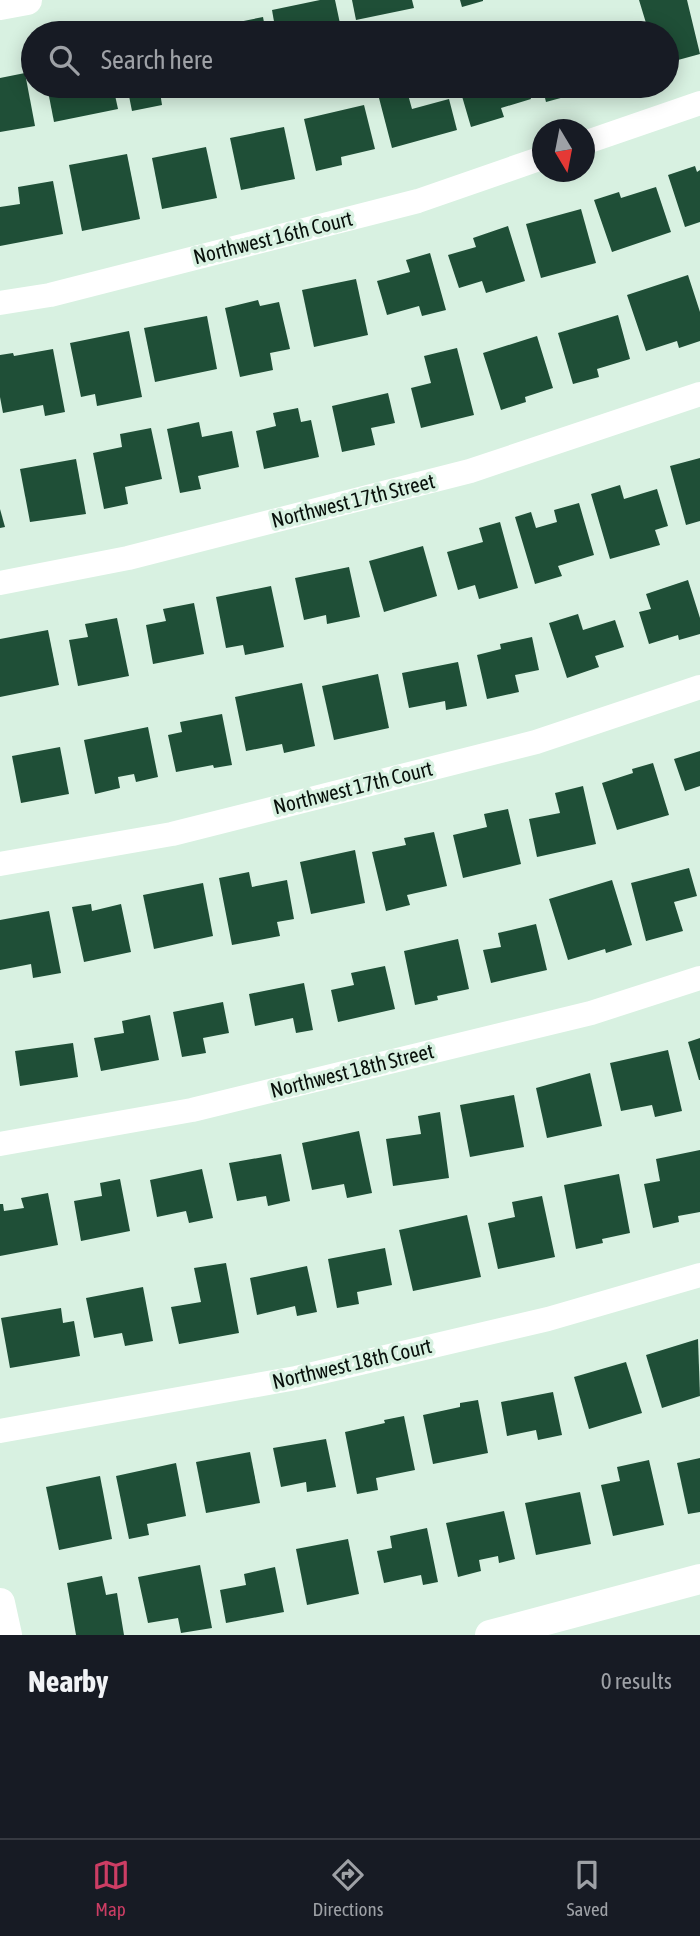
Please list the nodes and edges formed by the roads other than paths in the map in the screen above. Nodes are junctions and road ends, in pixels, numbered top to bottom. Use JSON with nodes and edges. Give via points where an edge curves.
{"nodes":[{"id":1,"x":27,"y":0,"type":"edge"},
{"id":2,"x":0,"y":5,"type":"edge"},
{"id":3,"x":700,"y":103,"type":"edge"},
{"id":4,"x":595,"y":139,"type":"edge"},
{"id":5,"x":532,"y":161,"type":"edge"},
{"id":6,"x":0,"y":303,"type":"edge"},
{"id":7,"x":700,"y":394,"type":"edge"},
{"id":8,"x":0,"y":583,"type":"edge"},
{"id":9,"x":700,"y":687,"type":"edge"},
{"id":10,"x":0,"y":864,"type":"edge"},
{"id":11,"x":700,"y":978,"type":"edge"},
{"id":12,"x":0,"y":1144,"type":"edge"},
{"id":13,"x":700,"y":1275,"type":"edge"},
{"id":14,"x":0,"y":1432,"type":"edge"},
{"id":15,"x":700,"y":1579,"type":"edge"},
{"id":16,"x":0,"y":1603,"type":"edge"},
{"id":17,"x":7,"y":1635,"type":"edge"},
{"id":18,"x":490,"y":1635,"type":"edge"}],
"edges":[{"from":1,"to":2,"type":"street"},
{"from":3,"to":4,"type":"street"},
{"from":5,"to":6,"type":"street","name":"Northwest 16th Court","via":[[418,201],[50,295]]},
{"from":7,"to":8,"type":"street","name":"Northwest 17th Street","via":[[470,471],[128,558]]},
{"from":9,"to":10,"type":"street","name":"Northwest 17th Court","via":[[536,742],[172,834]]},
{"from":11,"to":12,"type":"street","name":"Northwest 18th Street","via":[[592,1013],[192,1110]]},
{"from":13,"to":14,"type":"street","name":"Northwest 18th Court","via":[[548,1319],[296,1378]]},
{"from":15,"to":18,"type":"street"},
{"from":16,"to":17,"type":"street"}]}
